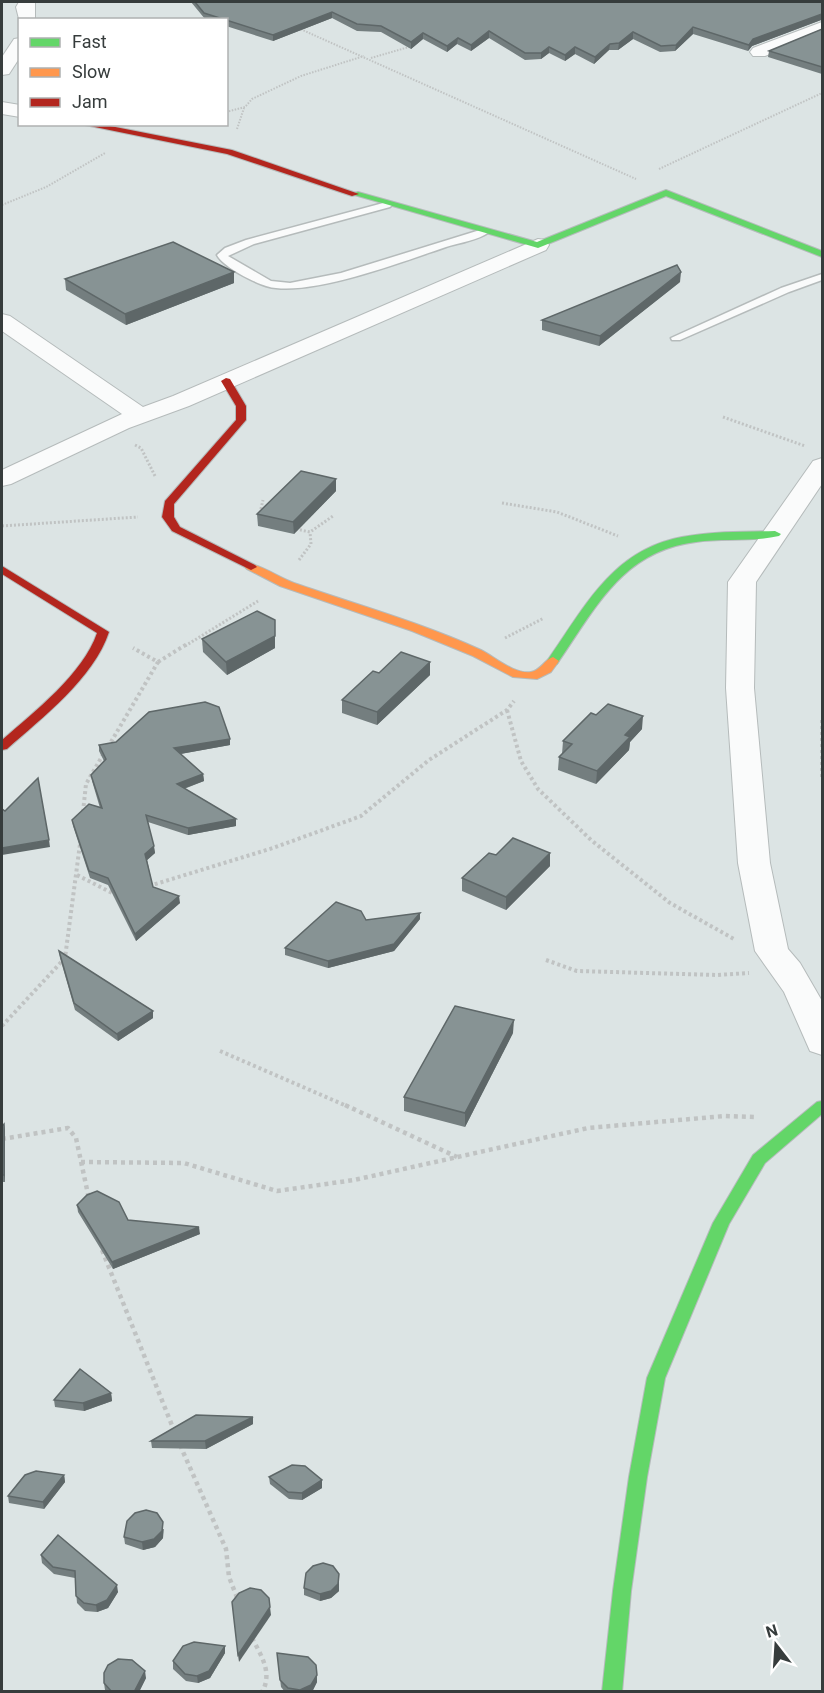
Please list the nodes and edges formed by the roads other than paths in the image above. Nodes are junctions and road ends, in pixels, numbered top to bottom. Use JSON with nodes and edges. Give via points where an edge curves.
{"nodes":[{"id":1,"x":27,"y":2,"type":"edge"},
{"id":2,"x":26,"y":18,"type":"edge"},
{"id":3,"x":822,"y":27,"type":"edge"},
{"id":4,"x":18,"y":46,"type":"edge"},
{"id":5,"x":759,"y":52,"type":"dead end"},
{"id":6,"x":2,"y":70,"type":"edge"},
{"id":7,"x":2,"y":108,"type":"edge"},
{"id":8,"x":18,"y":111,"type":"edge"},
{"id":9,"x":94,"y":126,"type":"edge"},
{"id":10,"x":387,"y":205,"type":"junction"},
{"id":11,"x":484,"y":232,"type":"junction"},
{"id":12,"x":538,"y":245,"type":"junction"},
{"id":13,"x":822,"y":254,"type":"edge"},
{"id":14,"x":822,"y":278,"type":"edge"},
{"id":15,"x":2,"y":321,"type":"edge"},
{"id":16,"x":676,"y":338,"type":"dead end"},
{"id":17,"x":226,"y":381,"type":"junction"},
{"id":18,"x":139,"y":415,"type":"junction"},
{"id":19,"x":817,"y":457,"type":"edge"},
{"id":20,"x":2,"y":479,"type":"edge"},
{"id":21,"x":775,"y":534,"type":"junction"},
{"id":22,"x":2,"y":569,"type":"edge"},
{"id":23,"x":2,"y":746,"type":"edge"},
{"id":24,"x":822,"y":1043,"type":"edge"},
{"id":25,"x":822,"y":1106,"type":"edge"},
{"id":26,"x":612,"y":1692,"type":"edge"}],
"edges":[{"from":1,"to":2,"type":"street"},
{"from":3,"to":5,"type":"street"},
{"from":4,"to":6,"type":"street"},
{"from":7,"to":8,"type":"street"},
{"from":9,"to":10,"type":"street","via":[[229,152]]},
{"from":10,"to":11,"type":"street"},
{"from":10,"to":11,"type":"lane","via":[[250,243],[222,255],[256,277],[275,286],[289,287]]},
{"from":11,"to":12,"type":"street"},
{"from":12,"to":13,"type":"street","via":[[666,193]]},
{"from":12,"to":17,"type":"street"},
{"from":14,"to":16,"type":"lane"},
{"from":15,"to":18,"type":"street"},
{"from":17,"to":18,"type":"street"},
{"from":17,"to":21,"type":"street","via":[[241,406],[241,420],[168,503],[168,522],[284,584],[416,628],[517,674],[533,676],[547,669],[602,591],[636,557],[678,543]]},
{"from":18,"to":20,"type":"street"},
{"from":19,"to":21,"type":"street"},
{"from":21,"to":24,"type":"street","via":[[742,582],[740,688],[754,863],[780,961],[814,1018]]},
{"from":22,"to":23,"type":"street","via":[[103,632],[102,643],[82,668],[38,716]]},
{"from":25,"to":26,"type":"street","via":[[759,1159],[721,1223],[656,1378],[622,1591]]}]}
